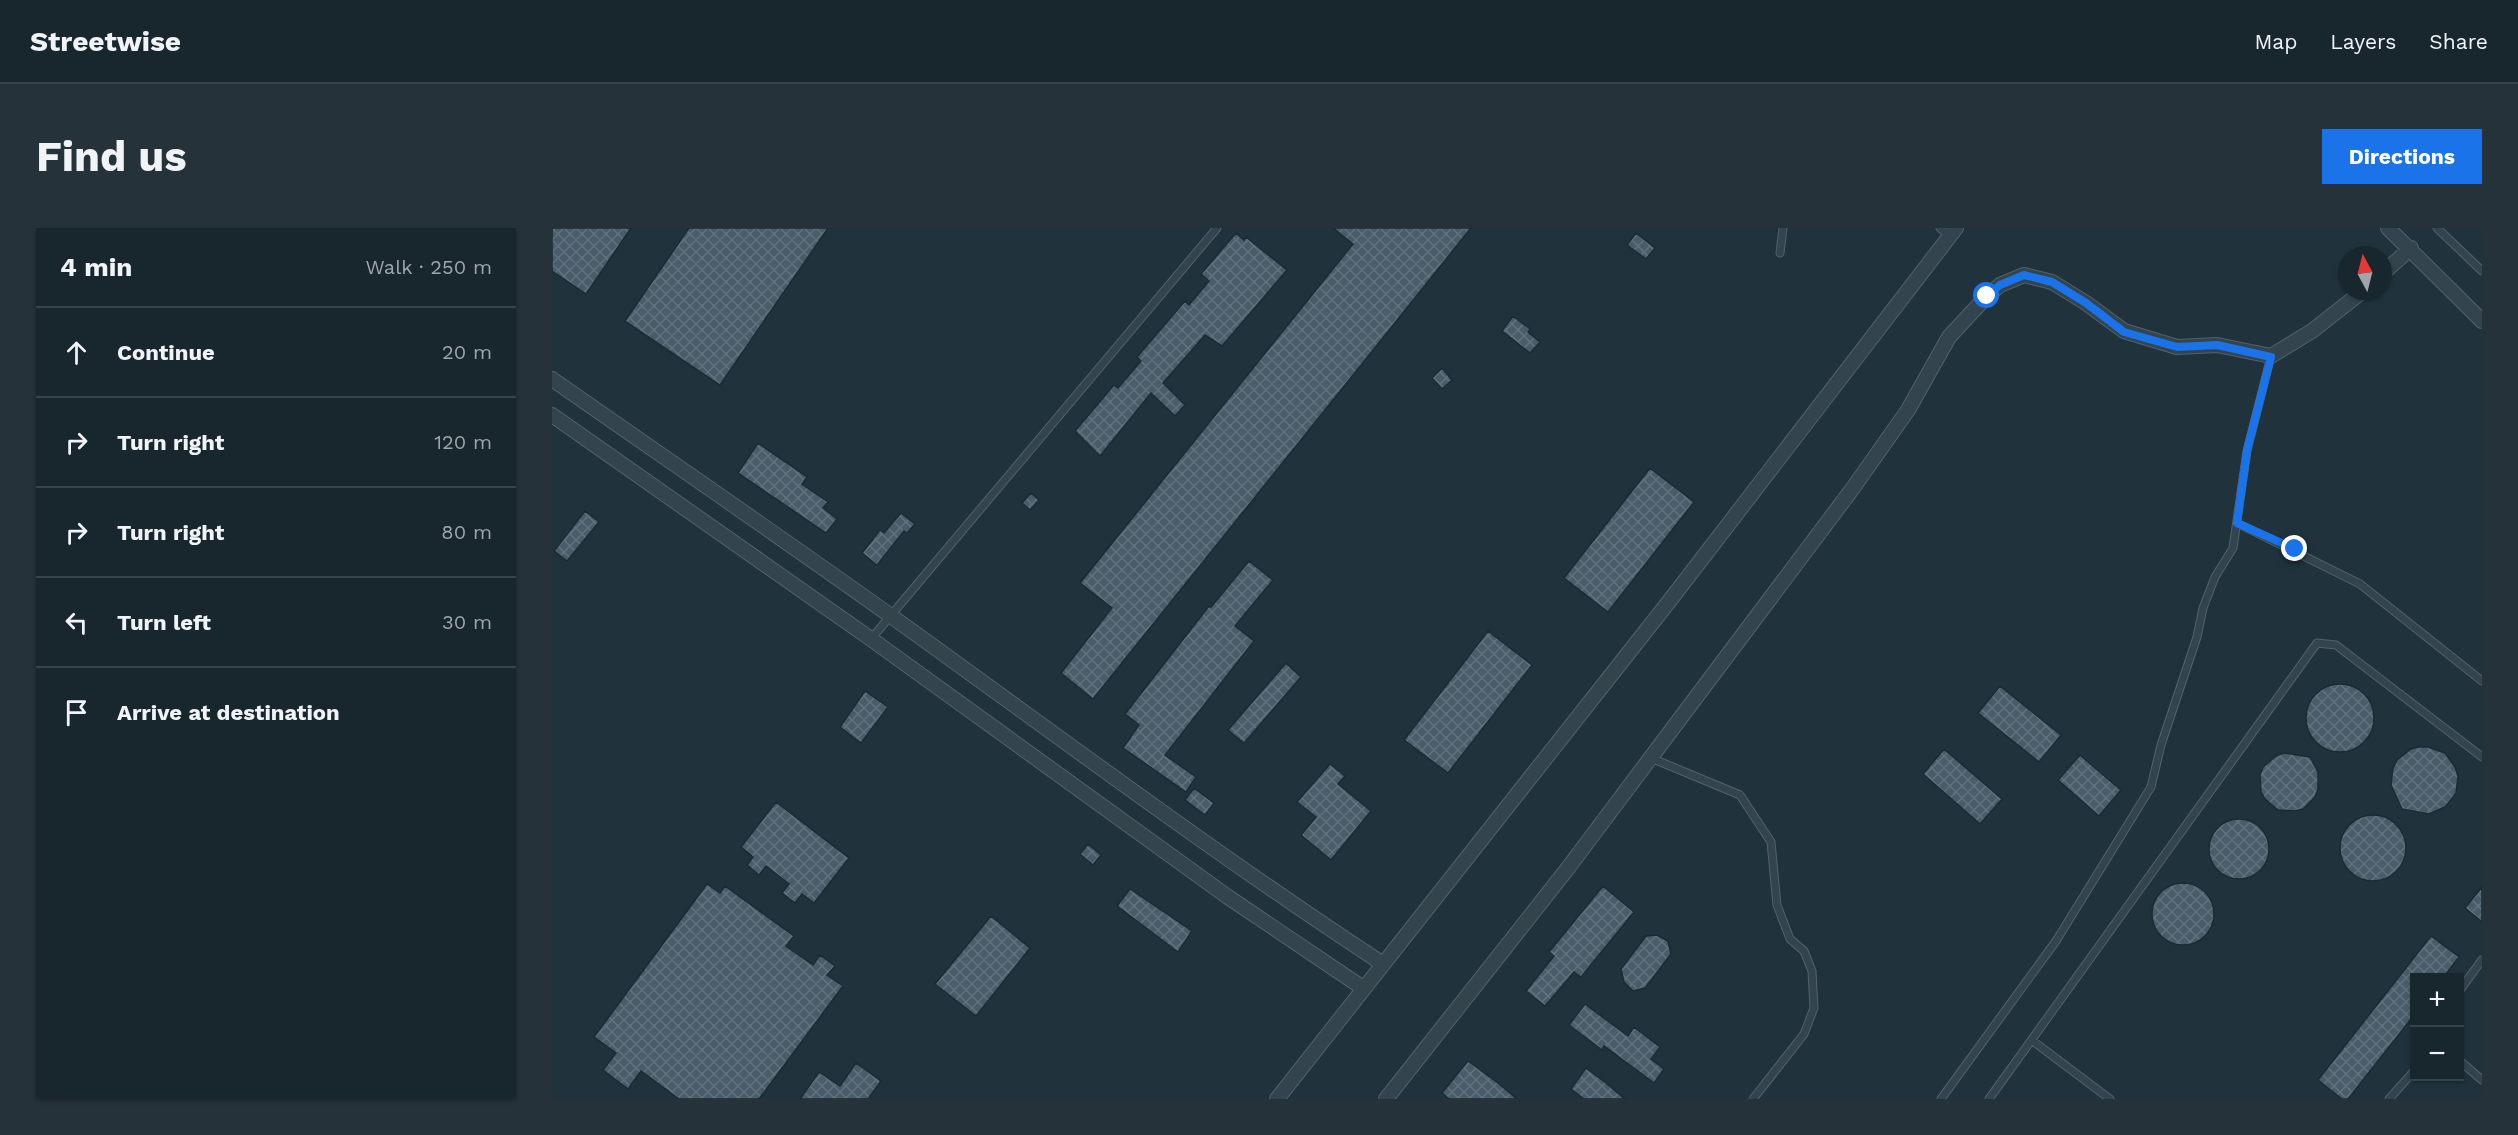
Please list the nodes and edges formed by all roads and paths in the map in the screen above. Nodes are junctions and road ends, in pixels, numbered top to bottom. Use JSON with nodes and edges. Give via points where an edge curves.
{"nodes":[{"id":1,"x":1217,"y":228,"type":"edge"},
{"id":2,"x":1783,"y":228,"type":"edge"},
{"id":3,"x":2388,"y":228,"type":"edge"},
{"id":4,"x":2437,"y":228,"type":"edge"},
{"id":5,"x":1948,"y":231,"type":"edge"},
{"id":6,"x":2411,"y":249,"type":"junction"},
{"id":7,"x":1780,"y":253,"type":"dead end"},
{"id":8,"x":2392,"y":265,"type":"edge"},
{"id":9,"x":2482,"y":272,"type":"edge"},
{"id":10,"x":2352,"y":300,"type":"edge"},
{"id":11,"x":2482,"y":321,"type":"edge"},
{"id":12,"x":2271,"y":357,"type":"junction"},
{"id":13,"x":552,"y":379,"type":"edge"},
{"id":14,"x":552,"y":415,"type":"edge"},
{"id":15,"x":2237,"y":523,"type":"junction"},
{"id":16,"x":890,"y":616,"type":"junction"},
{"id":17,"x":871,"y":639,"type":"junction"},
{"id":18,"x":2482,"y":681,"type":"edge"},
{"id":19,"x":2482,"y":757,"type":"edge"},
{"id":20,"x":1651,"y":758,"type":"junction"},
{"id":21,"x":2482,"y":960,"type":"edge"},
{"id":22,"x":1383,"y":964,"type":"junction"},
{"id":23,"x":2464,"y":985,"type":"edge"},
{"id":24,"x":1363,"y":988,"type":"junction"},
{"id":25,"x":2033,"y":1041,"type":"junction"},
{"id":26,"x":2464,"y":1064,"type":"edge"},
{"id":27,"x":2410,"y":1076,"type":"edge"},
{"id":28,"x":2482,"y":1080,"type":"edge"},
{"id":29,"x":1277,"y":1099,"type":"edge"},
{"id":30,"x":1386,"y":1099,"type":"edge"},
{"id":31,"x":1753,"y":1099,"type":"edge"},
{"id":32,"x":1941,"y":1099,"type":"edge"},
{"id":33,"x":1989,"y":1099,"type":"edge"},
{"id":34,"x":2110,"y":1099,"type":"edge"},
{"id":35,"x":2389,"y":1099,"type":"edge"}],
"edges":[{"from":1,"to":16,"type":"lane"},
{"from":2,"to":7,"type":"lane"},
{"from":3,"to":6,"type":"street"},
{"from":4,"to":9,"type":"lane"},
{"from":5,"to":22,"type":"street","via":[[1671,599]]},
{"from":6,"to":8,"type":"street"},
{"from":6,"to":11,"type":"street"},
{"from":10,"to":12,"type":"street"},
{"from":12,"to":15,"type":"lane","via":[[2247,450]]},
{"from":12,"to":20,"type":"street","via":[[2217,345],[2177,347],[2124,332],[2052,282],[2024,275],[2000,285],[1949,337],[1900,423]]},
{"from":13,"to":16,"type":"street"},
{"from":14,"to":17,"type":"street"},
{"from":15,"to":18,"type":"lane","via":[[2360,584]]},
{"from":15,"to":32,"type":"lane","via":[[2233,548],[2215,577],[2203,608],[2151,787],[2056,941]]},
{"from":16,"to":17,"type":"lane"},
{"from":16,"to":22,"type":"street","via":[[1198,839]]},
{"from":17,"to":24,"type":"street","via":[[1098,805]]},
{"from":19,"to":25,"type":"lane","via":[[2336,645],[2317,643]]},
{"from":20,"to":30,"type":"street"},
{"from":20,"to":31,"type":"lane","via":[[1740,795],[1770,842],[1777,905],[1790,939],[1804,951],[1812,971],[1814,1008],[1804,1034]]},
{"from":21,"to":23,"type":"lane"},
{"from":22,"to":24,"type":"street"},
{"from":24,"to":29,"type":"street"},
{"from":25,"to":33,"type":"lane"},
{"from":25,"to":34,"type":"lane"},
{"from":26,"to":28,"type":"lane"},
{"from":27,"to":35,"type":"lane"}]}
